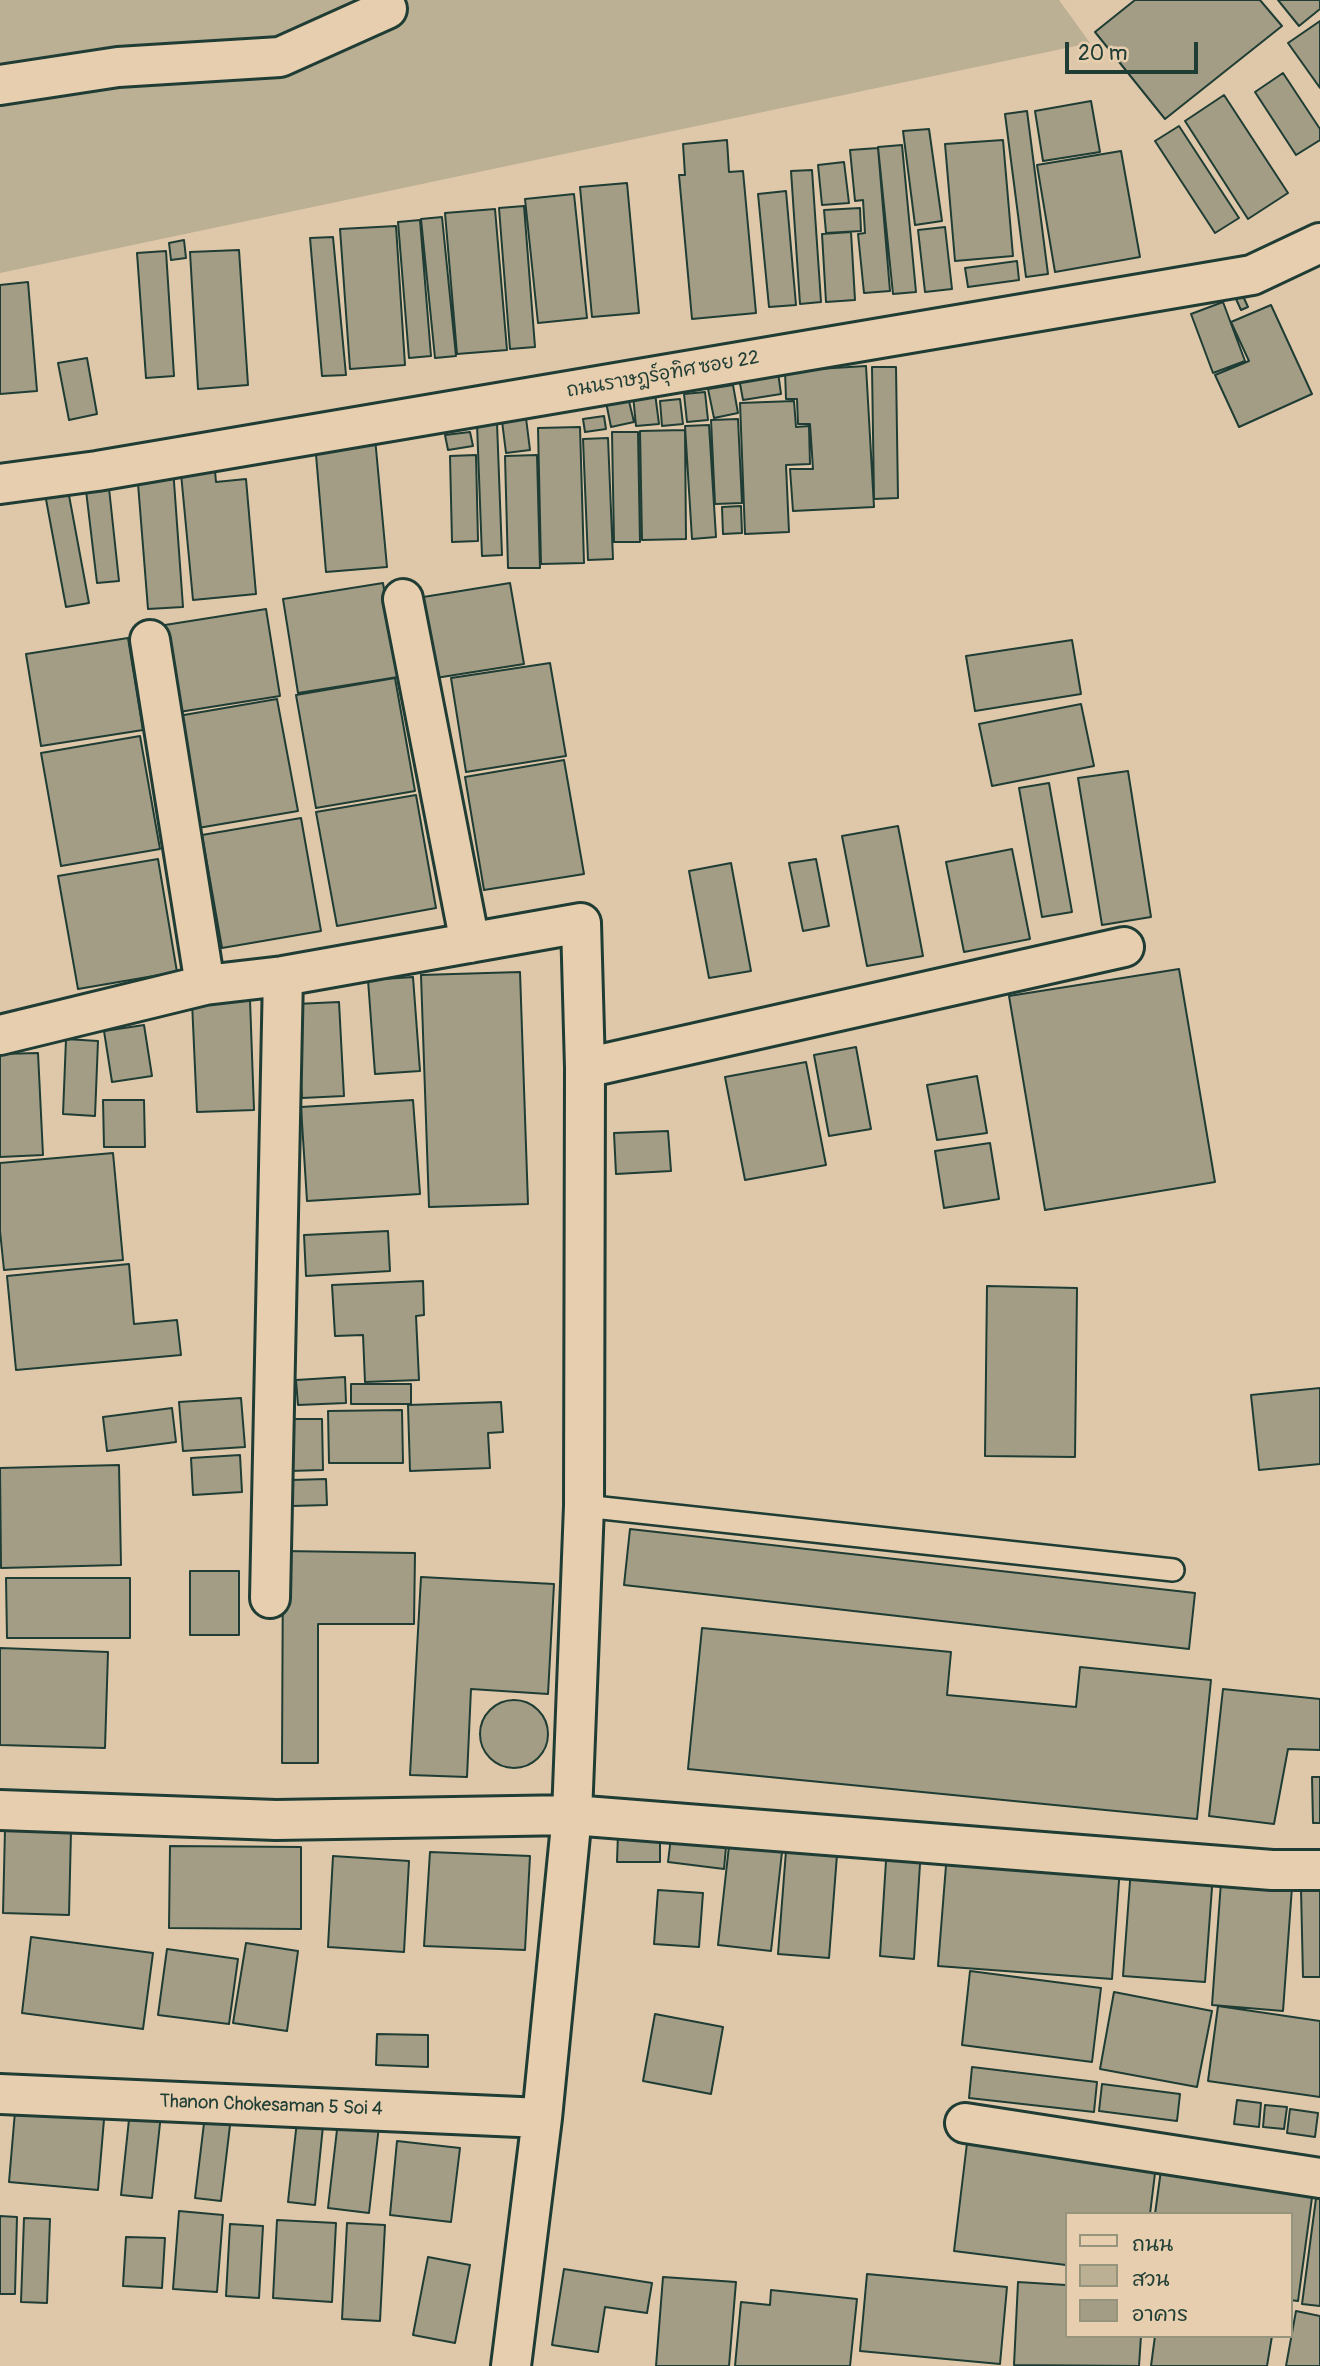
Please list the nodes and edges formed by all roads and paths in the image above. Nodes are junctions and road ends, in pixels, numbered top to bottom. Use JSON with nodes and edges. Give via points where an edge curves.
{"nodes":[{"id":1,"x":380,"y":0,"type":"edge"},
{"id":2,"x":0,"y":85,"type":"edge"},
{"id":3,"x":1320,"y":243,"type":"edge"},
{"id":4,"x":0,"y":484,"type":"edge"},
{"id":5,"x":403,"y":599,"type":"dead end"},
{"id":6,"x":150,"y":640,"type":"dead end"},
{"id":7,"x":470,"y":943,"type":"junction"},
{"id":8,"x":1124,"y":947,"type":"dead end"},
{"id":9,"x":283,"y":976,"type":"junction"},
{"id":10,"x":205,"y":985,"type":"junction"},
{"id":11,"x":0,"y":1035,"type":"edge"},
{"id":12,"x":585,"y":1068,"type":"junction"},
{"id":13,"x":584,"y":1506,"type":"junction"},
{"id":14,"x":1173,"y":1570,"type":"dead end"},
{"id":15,"x":270,"y":1598,"type":"dead end"},
{"id":16,"x":0,"y":1810,"type":"edge"},
{"id":17,"x":572,"y":1815,"type":"junction"},
{"id":18,"x":1320,"y":1870,"type":"edge"},
{"id":19,"x":0,"y":2094,"type":"edge"},
{"id":20,"x":542,"y":2118,"type":"junction"},
{"id":21,"x":965,"y":2123,"type":"dead end"},
{"id":22,"x":1320,"y":2178,"type":"edge"},
{"id":23,"x":511,"y":2366,"type":"edge"}],
"edges":[{"from":1,"to":2,"type":"street","via":[[387,9],[280,57],[118,67]]},
{"from":3,"to":4,"type":"street","name":"ถนนราษฎร์อุทิศ ซอย 22","via":[[1252,275]]},
{"from":5,"to":7,"type":"street"},
{"from":6,"to":10,"type":"street"},
{"from":7,"to":9,"type":"street"},
{"from":7,"to":12,"type":"street","via":[[580,923]]},
{"from":8,"to":12,"type":"street"},
{"from":9,"to":10,"type":"street"},
{"from":9,"to":15,"type":"street"},
{"from":10,"to":11,"type":"street"},
{"from":12,"to":13,"type":"street"},
{"from":13,"to":14,"type":"lane"},
{"from":13,"to":17,"type":"street"},
{"from":16,"to":17,"type":"street","via":[[276,1820]]},
{"from":17,"to":18,"type":"street","via":[[1272,1870]]},
{"from":17,"to":20,"type":"street"},
{"from":19,"to":20,"type":"street","name":"Thanon Chokesaman 5 Soi 4"},
{"from":20,"to":23,"type":"street"},
{"from":21,"to":22,"type":"street"}]}
